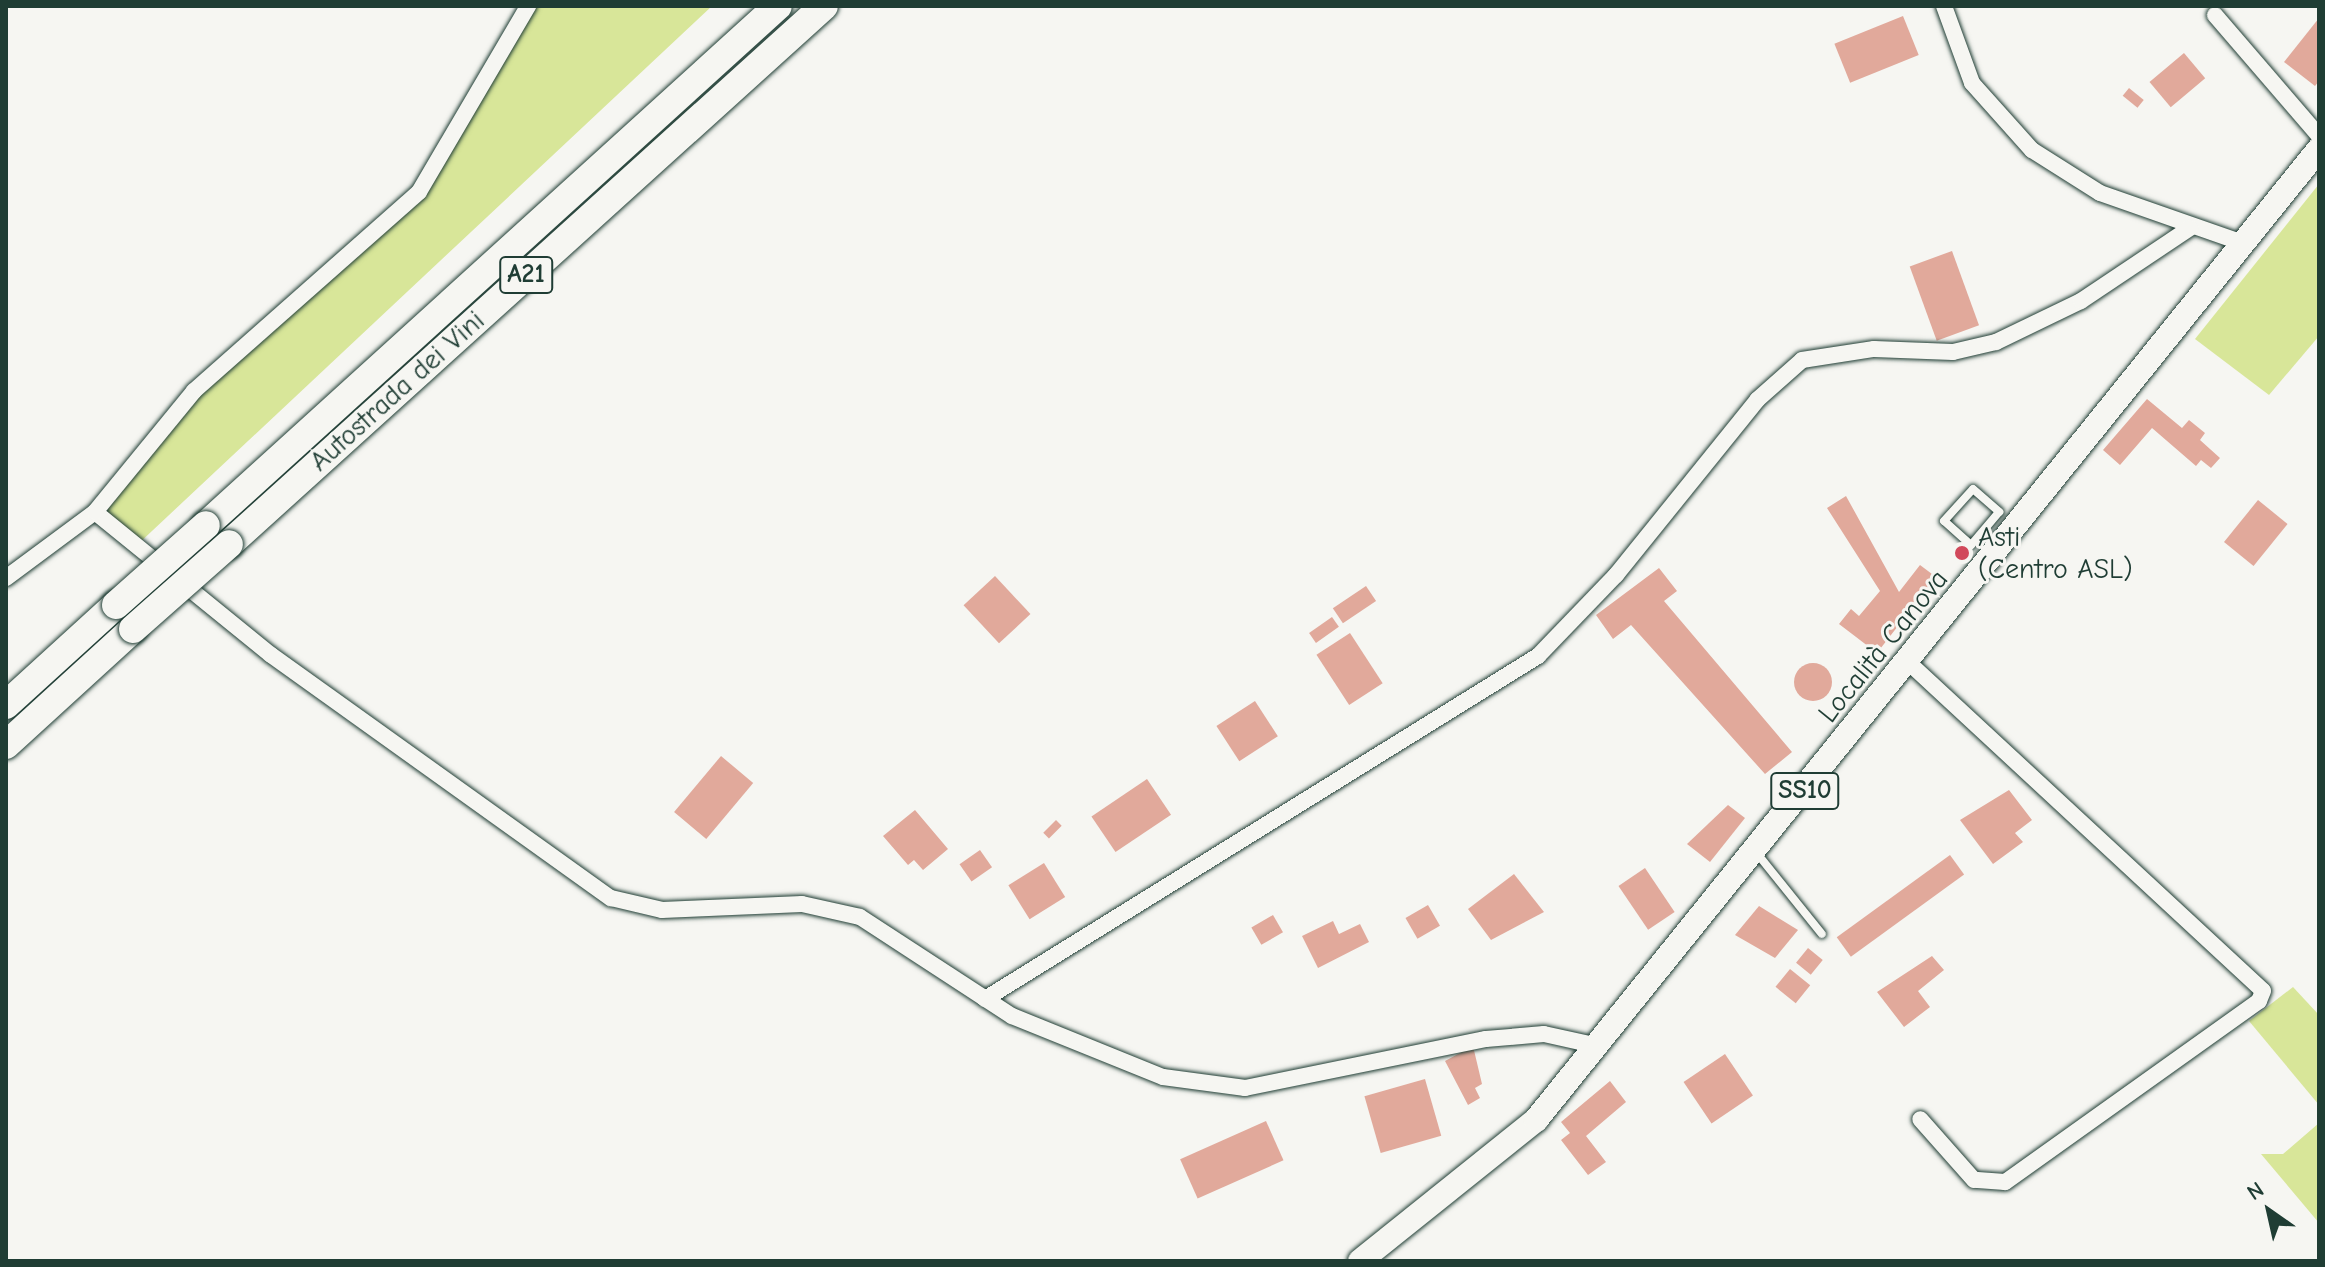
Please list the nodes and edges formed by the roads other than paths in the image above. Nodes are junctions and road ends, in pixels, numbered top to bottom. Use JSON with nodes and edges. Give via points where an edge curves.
{"nodes":[{"id":1,"x":528,"y":6,"type":"edge"},
{"id":2,"x":778,"y":6,"type":"edge"},
{"id":3,"x":824,"y":6,"type":"edge"},
{"id":4,"x":1944,"y":6,"type":"edge"},
{"id":5,"x":2215,"y":15,"type":"dead end"},
{"id":6,"x":2319,"y":136,"type":"edge"},
{"id":7,"x":2319,"y":149,"type":"edge"},
{"id":8,"x":2190,"y":228,"type":"junction"},
{"id":9,"x":2243,"y":243,"type":"junction"},
{"id":10,"x":95,"y":512,"type":"junction"},
{"id":11,"x":1992,"y":520,"type":"junction"},
{"id":12,"x":2012,"y":535,"type":"junction"},
{"id":13,"x":6,"y":578,"type":"edge"},
{"id":14,"x":1907,"y":661,"type":"junction"},
{"id":15,"x":6,"y":705,"type":"edge"},
{"id":16,"x":6,"y":745,"type":"edge"},
{"id":17,"x":1756,"y":851,"type":"junction"},
{"id":18,"x":1822,"y":934,"type":"dead end"},
{"id":19,"x":985,"y":999,"type":"junction"},
{"id":20,"x":1598,"y":1046,"type":"junction"},
{"id":21,"x":1920,"y":1119,"type":"dead end"},
{"id":22,"x":1360,"y":1261,"type":"edge"}],
"edges":[{"from":1,"to":10,"type":"street","via":[[419,192],[194,391]]},
{"from":2,"to":15,"type":"highway","name":"Autostrada dei Vini","number":"A21","bridge":true},
{"from":3,"to":16,"type":"highway","name":"Autostrada dei Vini","number":"A21","bridge":true},
{"from":4,"to":8,"type":"street","via":[[1972,83],[2007,129],[2100,193]]},
{"from":5,"to":6,"type":"street"},
{"from":7,"to":9,"type":"main road","number":"SS10"},
{"from":8,"to":9,"type":"street"},
{"from":8,"to":19,"type":"street","via":[[2081,301],[1996,342],[1953,352],[1899,349],[1802,360],[1757,400],[1616,575],[1538,656]]},
{"from":9,"to":12,"type":"main road","name":"Località Canova","number":"SS10"},
{"from":10,"to":13,"type":"street"},
{"from":10,"to":19,"type":"street","via":[[283,664],[611,898],[662,910],[802,904],[860,917]]},
{"from":11,"to":11,"type":"lane","via":[[1999,512],[1973,489],[1944,521],[1971,545]]},
{"from":11,"to":12,"type":"lane"},
{"from":12,"to":14,"type":"main road","name":"Località Canova","number":"SS10"},
{"from":14,"to":17,"type":"main road","name":"Località Canova","number":"SS10"},
{"from":14,"to":21,"type":"street","via":[[2263,991],[2259,1001],[2005,1182],[1974,1180]]},
{"from":17,"to":18,"type":"lane"},
{"from":17,"to":20,"type":"main road","name":"Località Canova","number":"SS10"},
{"from":19,"to":20,"type":"street","via":[[1163,1077],[1245,1088],[1486,1039],[1544,1034]]},
{"from":20,"to":22,"type":"main road","number":"SS10","via":[[1536,1120]]}]}
